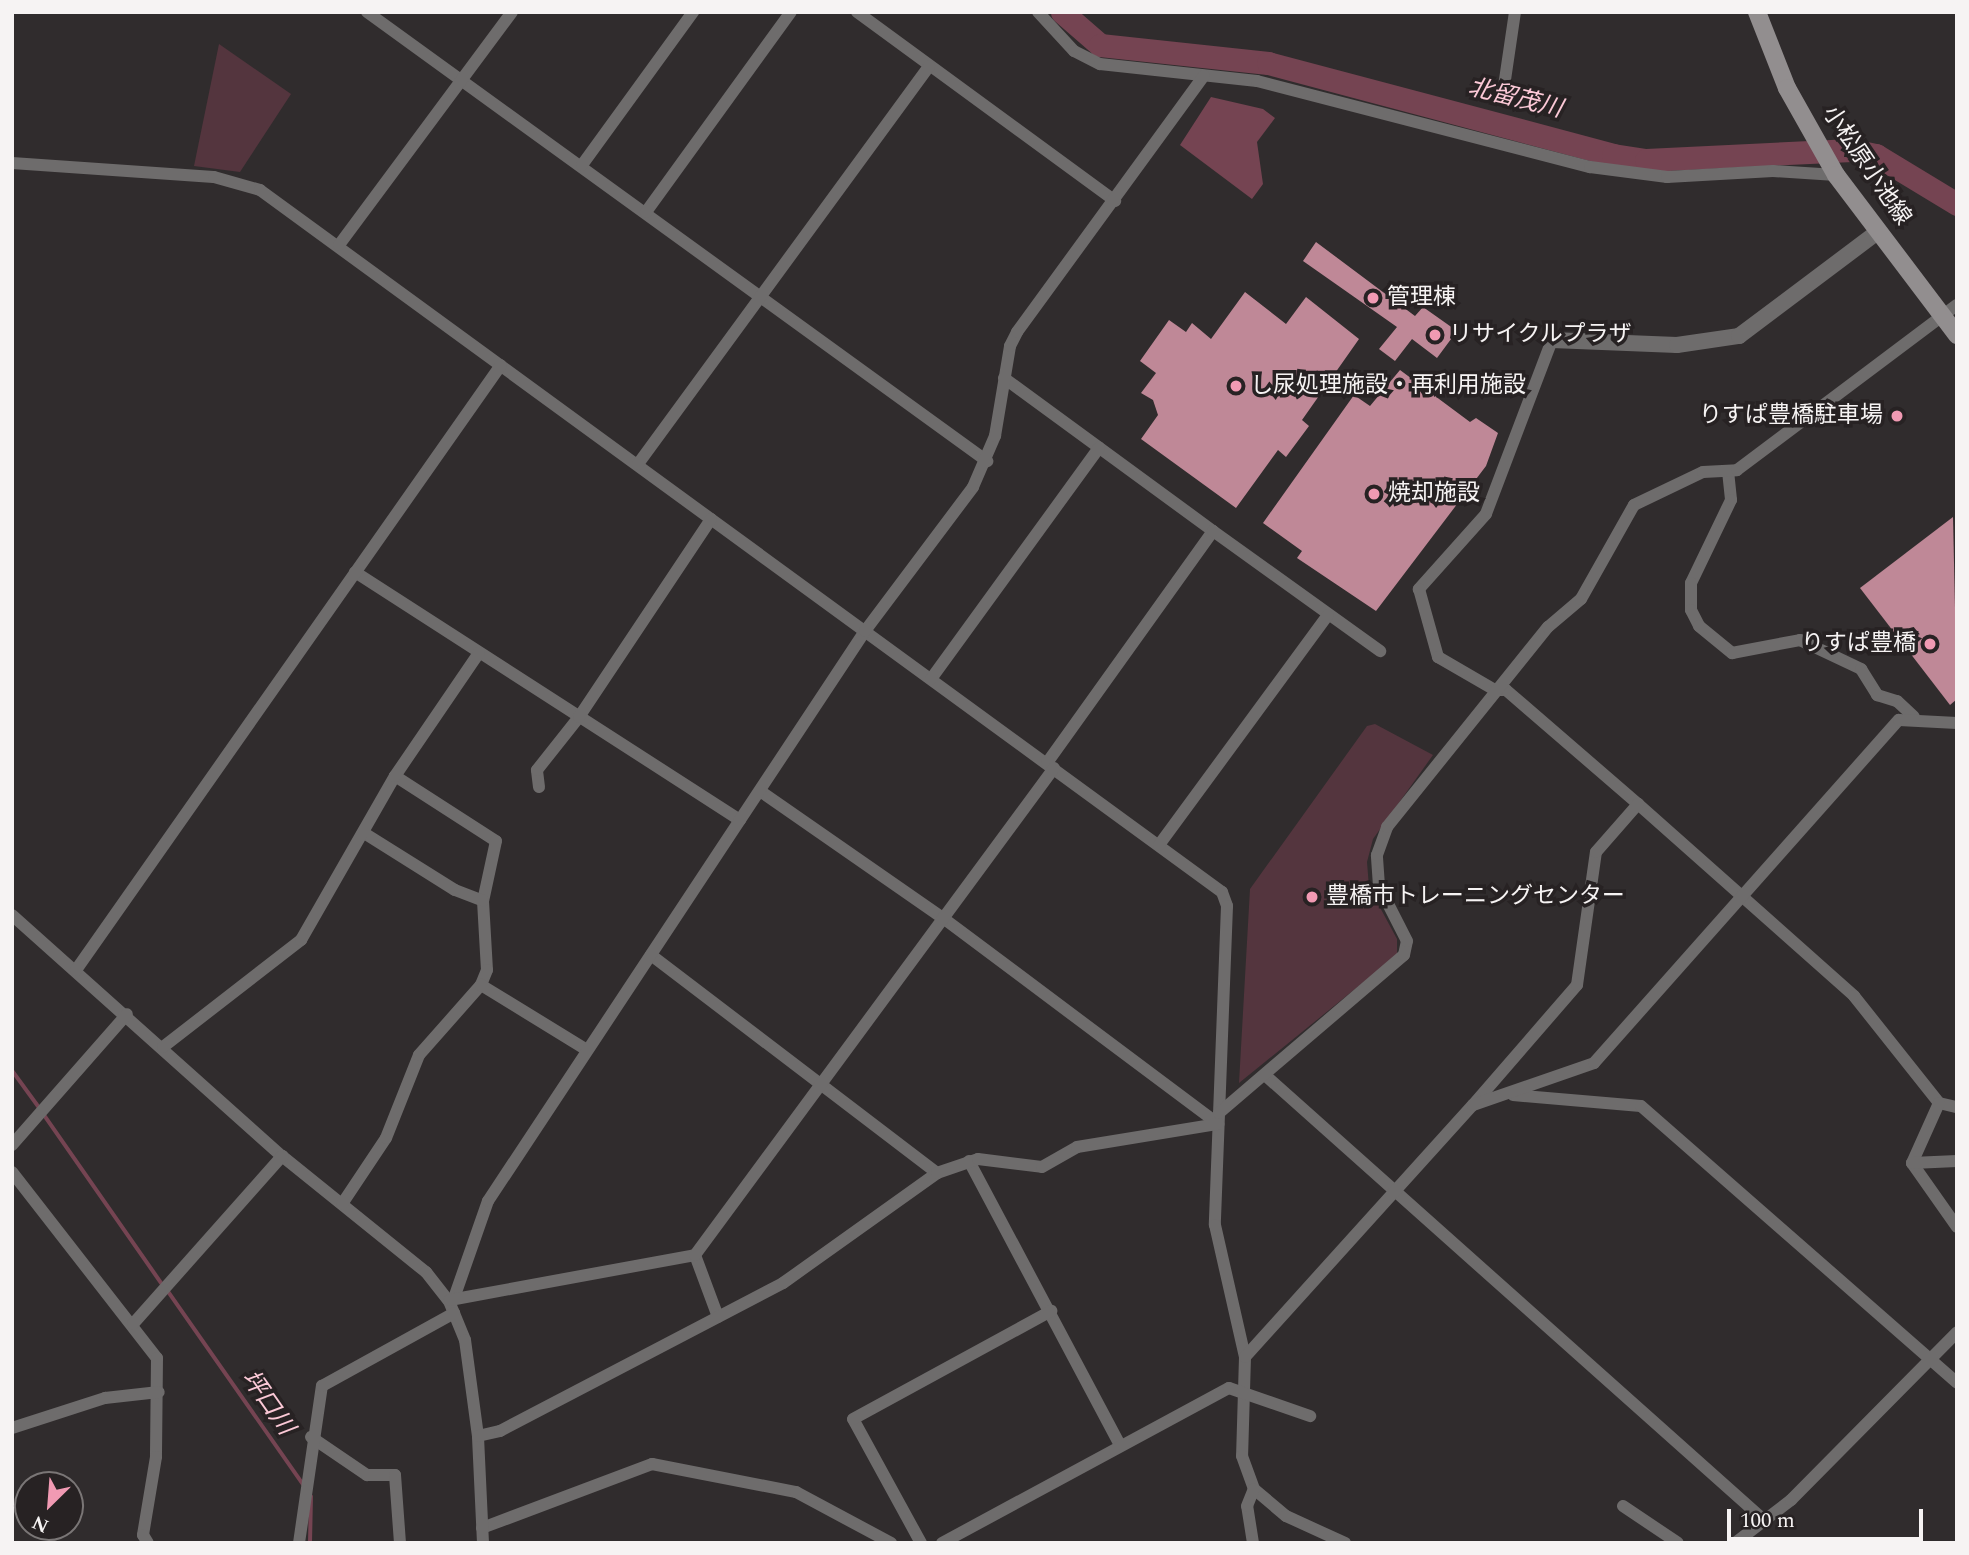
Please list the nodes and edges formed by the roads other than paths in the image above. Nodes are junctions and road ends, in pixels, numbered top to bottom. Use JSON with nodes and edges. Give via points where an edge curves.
{"nodes":[{"id":1,"x":367,"y":12,"type":"edge"},
{"id":2,"x":512,"y":12,"type":"edge"},
{"id":3,"x":693,"y":12,"type":"edge"},
{"id":4,"x":791,"y":12,"type":"edge"},
{"id":5,"x":857,"y":12,"type":"edge"},
{"id":6,"x":1038,"y":12,"type":"edge"},
{"id":7,"x":1515,"y":12,"type":"edge"},
{"id":8,"x":1757,"y":12,"type":"edge"},
{"id":9,"x":929,"y":66,"type":"junction"},
{"id":10,"x":1205,"y":76,"type":"junction"},
{"id":11,"x":464,"y":81,"type":"junction"},
{"id":12,"x":1502,"y":100,"type":"dead end"},
{"id":13,"x":12,"y":163,"type":"edge"},
{"id":14,"x":582,"y":165,"type":"junction"},
{"id":15,"x":1834,"y":171,"type":"junction"},
{"id":16,"x":1115,"y":201,"type":"junction"},
{"id":17,"x":646,"y":212,"type":"junction"},
{"id":18,"x":1879,"y":231,"type":"junction"},
{"id":19,"x":339,"y":245,"type":"junction"},
{"id":20,"x":759,"y":296,"type":"junction"},
{"id":21,"x":1950,"y":310,"type":"edge"},
{"id":22,"x":1957,"y":335,"type":"edge"},
{"id":23,"x":1552,"y":340,"type":"joint"},
{"id":24,"x":501,"y":365,"type":"junction"},
{"id":25,"x":1003,"y":378,"type":"junction"},
{"id":26,"x":1100,"y":448,"type":"junction"},
{"id":27,"x":987,"y":461,"type":"junction"},
{"id":28,"x":638,"y":464,"type":"junction"},
{"id":29,"x":1728,"y":471,"type":"junction"},
{"id":30,"x":711,"y":519,"type":"junction"},
{"id":31,"x":1213,"y":531,"type":"junction"},
{"id":32,"x":355,"y":572,"type":"junction"},
{"id":33,"x":1328,"y":615,"type":"junction"},
{"id":34,"x":865,"y":631,"type":"junction"},
{"id":35,"x":1380,"y":651,"type":"dead end"},
{"id":36,"x":480,"y":653,"type":"junction"},
{"id":37,"x":931,"y":679,"type":"junction"},
{"id":38,"x":1495,"y":690,"type":"junction"},
{"id":39,"x":579,"y":717,"type":"junction"},
{"id":40,"x":1914,"y":717,"type":"junction"},
{"id":41,"x":1956,"y":723,"type":"edge"},
{"id":42,"x":1051,"y":766,"type":"junction"},
{"id":43,"x":395,"y":776,"type":"junction"},
{"id":44,"x":539,"y":787,"type":"dead end"},
{"id":45,"x":760,"y":791,"type":"junction"},
{"id":46,"x":1638,"y":804,"type":"junction"},
{"id":47,"x":740,"y":820,"type":"junction"},
{"id":48,"x":364,"y":833,"type":"junction"},
{"id":49,"x":1159,"y":845,"type":"junction"},
{"id":50,"x":1742,"y":897,"type":"junction"},
{"id":51,"x":483,"y":901,"type":"junction"},
{"id":52,"x":12,"y":915,"type":"edge"},
{"id":53,"x":943,"y":918,"type":"junction"},
{"id":54,"x":651,"y":955,"type":"junction"},
{"id":55,"x":76,"y":970,"type":"junction"},
{"id":56,"x":481,"y":985,"type":"junction"},
{"id":57,"x":127,"y":1014,"type":"junction"},
{"id":58,"x":163,"y":1046,"type":"junction"},
{"id":59,"x":587,"y":1050,"type":"junction"},
{"id":60,"x":1266,"y":1076,"type":"junction"},
{"id":61,"x":822,"y":1084,"type":"junction"},
{"id":62,"x":1513,"y":1095,"type":"junction"},
{"id":63,"x":1939,"y":1103,"type":"junction"},
{"id":64,"x":1473,"y":1105,"type":"junction"},
{"id":65,"x":1957,"y":1107,"type":"edge"},
{"id":66,"x":1219,"y":1118,"type":"junction"},
{"id":67,"x":12,"y":1145,"type":"edge"},
{"id":68,"x":282,"y":1156,"type":"junction"},
{"id":69,"x":969,"y":1161,"type":"junction"},
{"id":70,"x":1957,"y":1161,"type":"edge"},
{"id":71,"x":1912,"y":1163,"type":"junction"},
{"id":72,"x":12,"y":1172,"type":"edge"},
{"id":73,"x":937,"y":1173,"type":"junction"},
{"id":74,"x":1396,"y":1191,"type":"junction"},
{"id":75,"x":342,"y":1204,"type":"junction"},
{"id":76,"x":1957,"y":1227,"type":"edge"},
{"id":77,"x":695,"y":1255,"type":"junction"},
{"id":78,"x":452,"y":1304,"type":"junction"},
{"id":79,"x":1051,"y":1311,"type":"junction"},
{"id":80,"x":718,"y":1317,"type":"junction"},
{"id":81,"x":133,"y":1324,"type":"junction"},
{"id":82,"x":1957,"y":1332,"type":"edge"},
{"id":83,"x":1245,"y":1357,"type":"junction"},
{"id":84,"x":1927,"y":1361,"type":"junction"},
{"id":85,"x":1957,"y":1383,"type":"edge"},
{"id":86,"x":1242,"y":1390,"type":"junction"},
{"id":87,"x":159,"y":1392,"type":"junction"},
{"id":88,"x":1310,"y":1416,"type":"dead end"},
{"id":89,"x":12,"y":1428,"type":"edge"},
{"id":90,"x":478,"y":1436,"type":"junction"},
{"id":91,"x":311,"y":1437,"type":"junction"},
{"id":92,"x":1120,"y":1445,"type":"junction"},
{"id":93,"x":1254,"y":1489,"type":"junction"},
{"id":94,"x":1623,"y":1506,"type":"dead end"},
{"id":95,"x":1764,"y":1520,"type":"junction"},
{"id":96,"x":482,"y":1528,"type":"junction"},
{"id":97,"x":148,"y":1543,"type":"edge"},
{"id":98,"x":299,"y":1543,"type":"edge"},
{"id":99,"x":400,"y":1543,"type":"edge"},
{"id":100,"x":483,"y":1543,"type":"edge"},
{"id":101,"x":891,"y":1543,"type":"edge"},
{"id":102,"x":921,"y":1543,"type":"edge"},
{"id":103,"x":942,"y":1543,"type":"edge"},
{"id":104,"x":1253,"y":1543,"type":"edge"},
{"id":105,"x":1345,"y":1543,"type":"edge"},
{"id":106,"x":1678,"y":1543,"type":"edge"},
{"id":107,"x":1735,"y":1543,"type":"edge"}],
"edges":[{"from":1,"to":11,"type":"street"},
{"from":2,"to":11,"type":"street"},
{"from":3,"to":14,"type":"street"},
{"from":4,"to":17,"type":"street"},
{"from":5,"to":9,"type":"street"},
{"from":6,"to":10,"type":"street","via":[[1074,51],[1100,64]]},
{"from":7,"to":12,"type":"street"},
{"from":8,"to":15,"type":"main road","name":"小松原小池線","via":[[1787,88]]},
{"from":9,"to":16,"type":"street"},
{"from":9,"to":20,"type":"street"},
{"from":10,"to":15,"type":"street","via":[[1257,81],[1343,100],[1634,176]]},
{"from":10,"to":16,"type":"street"},
{"from":11,"to":14,"type":"street"},
{"from":11,"to":19,"type":"street"},
{"from":13,"to":19,"type":"street","via":[[238,181],[260,190]]},
{"from":14,"to":17,"type":"street"},
{"from":15,"to":18,"type":"main road","name":"小松原小池線"},
{"from":16,"to":25,"type":"street","via":[[1017,331]]},
{"from":17,"to":20,"type":"street"},
{"from":18,"to":21,"type":"main road","name":"小松原小池線"},
{"from":18,"to":23,"type":"street","via":[[1739,336],[1677,345]]},
{"from":19,"to":24,"type":"street"},
{"from":20,"to":27,"type":"street"},
{"from":20,"to":28,"type":"street"},
{"from":21,"to":22,"type":"main road","name":"小松原小池線"},
{"from":21,"to":29,"type":"street","via":[[1737,470]]},
{"from":23,"to":38,"type":"street","via":[[1486,514],[1419,589],[1438,657]]},
{"from":24,"to":28,"type":"street"},
{"from":24,"to":32,"type":"street"},
{"from":25,"to":26,"type":"street"},
{"from":25,"to":27,"type":"street"},
{"from":26,"to":31,"type":"street"},
{"from":26,"to":37,"type":"street"},
{"from":27,"to":34,"type":"street"},
{"from":28,"to":30,"type":"street"},
{"from":29,"to":38,"type":"street","via":[[1703,472],[1634,505],[1621,520],[1586,592],[1548,626]]},
{"from":29,"to":40,"type":"street","via":[[1731,500],[1691,583],[1691,610],[1699,626],[1732,653],[1800,640],[1861,670],[1877,695],[1897,701]]},
{"from":30,"to":34,"type":"street"},
{"from":30,"to":39,"type":"street"},
{"from":31,"to":33,"type":"street"},
{"from":31,"to":42,"type":"street"},
{"from":32,"to":36,"type":"street"},
{"from":32,"to":55,"type":"street"},
{"from":33,"to":35,"type":"street"},
{"from":33,"to":49,"type":"street"},
{"from":34,"to":37,"type":"street"},
{"from":34,"to":45,"type":"street"},
{"from":36,"to":39,"type":"street"},
{"from":36,"to":43,"type":"street"},
{"from":37,"to":42,"type":"street"},
{"from":38,"to":46,"type":"street","via":[[1506,690]]},
{"from":38,"to":60,"type":"street","via":[[1387,827],[1377,855],[1379,886],[1407,940],[1404,955]]},
{"from":39,"to":44,"type":"street","via":[[537,770]]},
{"from":39,"to":47,"type":"street"},
{"from":40,"to":41,"type":"street"},
{"from":40,"to":50,"type":"street","via":[[1899,720],[1887,732]]},
{"from":42,"to":49,"type":"street"},
{"from":42,"to":53,"type":"street"},
{"from":43,"to":48,"type":"street"},
{"from":43,"to":51,"type":"street","via":[[496,841]]},
{"from":45,"to":47,"type":"street"},
{"from":45,"to":53,"type":"street"},
{"from":46,"to":50,"type":"street"},
{"from":46,"to":64,"type":"street","via":[[1597,852],[1577,985]]},
{"from":47,"to":54,"type":"street"},
{"from":48,"to":51,"type":"street","via":[[455,890]]},
{"from":48,"to":58,"type":"street","via":[[292,952]]},
{"from":49,"to":66,"type":"street","via":[[1222,892],[1227,906]]},
{"from":50,"to":62,"type":"street","via":[[1594,1063]]},
{"from":50,"to":63,"type":"street","via":[[1854,996]]},
{"from":51,"to":56,"type":"street","via":[[487,970]]},
{"from":52,"to":55,"type":"street"},
{"from":53,"to":61,"type":"street"},
{"from":53,"to":66,"type":"street"},
{"from":54,"to":59,"type":"street"},
{"from":54,"to":61,"type":"street"},
{"from":55,"to":57,"type":"street"},
{"from":56,"to":59,"type":"street"},
{"from":56,"to":75,"type":"street","via":[[419,1055],[386,1138]]},
{"from":57,"to":58,"type":"street"},
{"from":57,"to":67,"type":"street"},
{"from":58,"to":68,"type":"street"},
{"from":59,"to":78,"type":"street","via":[[488,1201]]},
{"from":60,"to":66,"type":"street"},
{"from":60,"to":74,"type":"street"},
{"from":61,"to":73,"type":"street"},
{"from":61,"to":77,"type":"street"},
{"from":62,"to":64,"type":"street"},
{"from":62,"to":84,"type":"street","via":[[1641,1106]]},
{"from":63,"to":65,"type":"street"},
{"from":63,"to":71,"type":"street"},
{"from":64,"to":74,"type":"street"},
{"from":66,"to":69,"type":"street","via":[[1077,1147],[1042,1167]]},
{"from":66,"to":83,"type":"street","via":[[1215,1225]]},
{"from":68,"to":75,"type":"street"},
{"from":68,"to":81,"type":"street"},
{"from":69,"to":73,"type":"street"},
{"from":69,"to":79,"type":"street"},
{"from":70,"to":71,"type":"street"},
{"from":71,"to":76,"type":"street"},
{"from":72,"to":81,"type":"street"},
{"from":73,"to":80,"type":"street","via":[[783,1283]]},
{"from":74,"to":83,"type":"street"},
{"from":74,"to":95,"type":"street"},
{"from":75,"to":78,"type":"street","via":[[418,1265]]},
{"from":77,"to":78,"type":"street"},
{"from":77,"to":80,"type":"street"},
{"from":78,"to":90,"type":"street","via":[[473,1367]]},
{"from":78,"to":91,"type":"street","via":[[322,1386]]},
{"from":79,"to":92,"type":"street"},
{"from":79,"to":102,"type":"street","via":[[853,1419]]},
{"from":80,"to":90,"type":"street","via":[[500,1431]]},
{"from":81,"to":87,"type":"street","via":[[157,1358]]},
{"from":82,"to":84,"type":"street"},
{"from":83,"to":86,"type":"street"},
{"from":84,"to":85,"type":"street"},
{"from":84,"to":95,"type":"street","via":[[1791,1500]]},
{"from":86,"to":88,"type":"street"},
{"from":86,"to":92,"type":"street","via":[[1229,1388]]},
{"from":86,"to":93,"type":"street","via":[[1242,1456]]},
{"from":87,"to":89,"type":"street","via":[[105,1398]]},
{"from":87,"to":97,"type":"street","via":[[143,1535]]},
{"from":90,"to":96,"type":"street"},
{"from":91,"to":98,"type":"street"},
{"from":91,"to":99,"type":"street","via":[[368,1475],[396,1475]]},
{"from":92,"to":103,"type":"street"},
{"from":93,"to":104,"type":"street","via":[[1247,1506]]},
{"from":93,"to":105,"type":"street","via":[[1286,1516]]},
{"from":94,"to":106,"type":"street"},
{"from":95,"to":107,"type":"street"},
{"from":96,"to":100,"type":"street"},
{"from":96,"to":101,"type":"street","via":[[652,1464],[796,1492]]}]}
